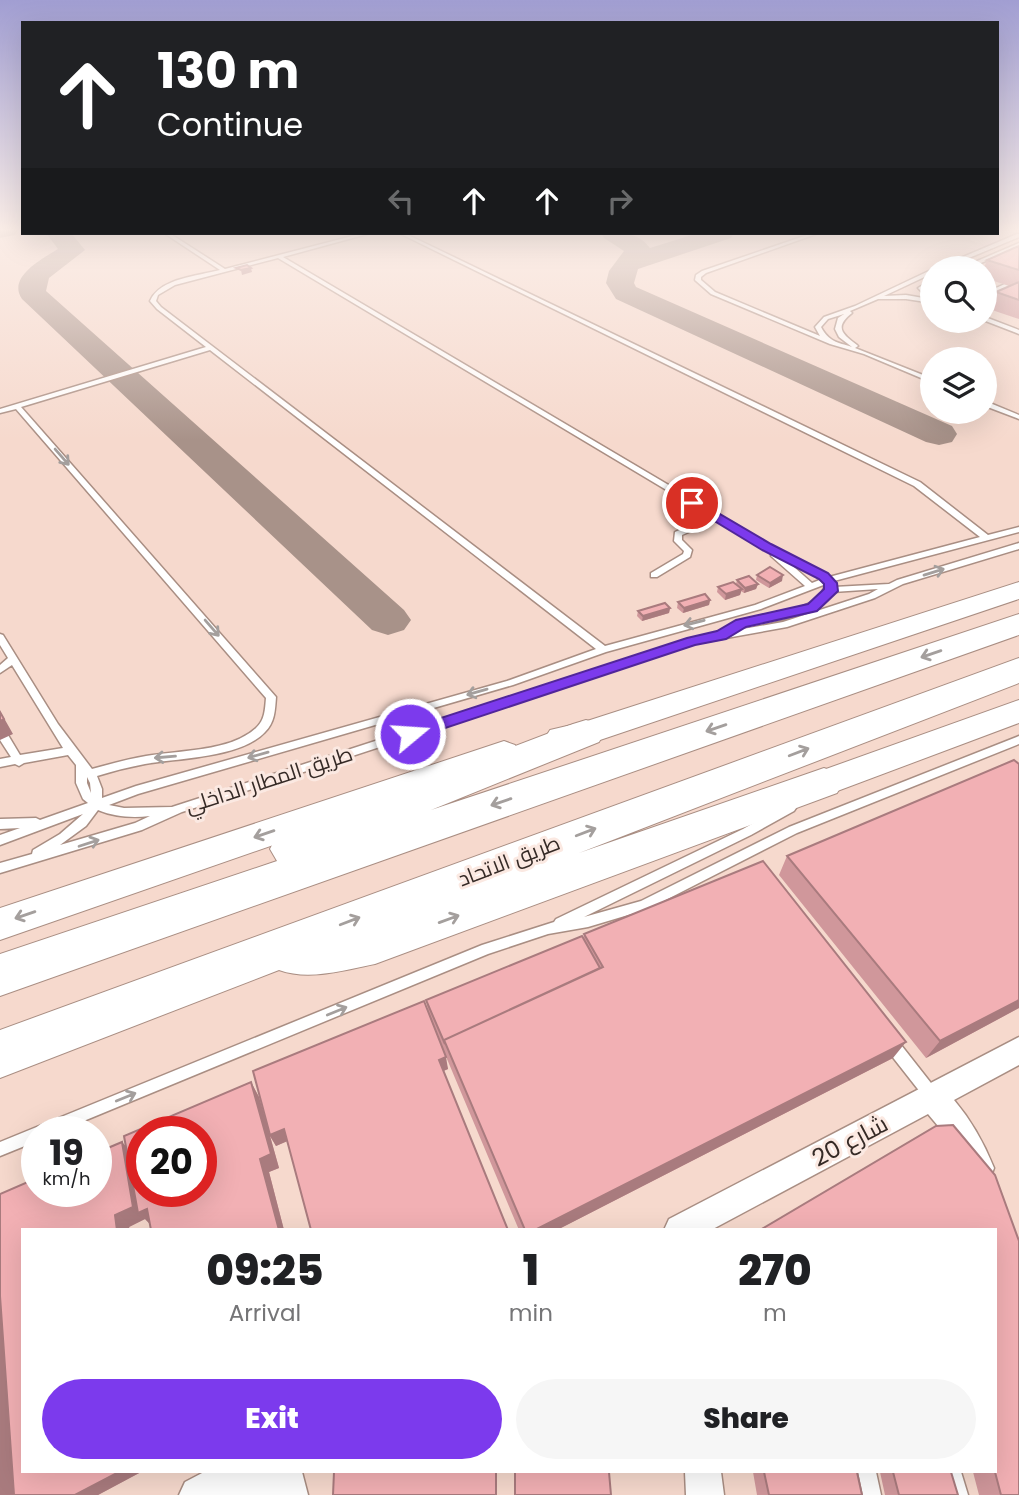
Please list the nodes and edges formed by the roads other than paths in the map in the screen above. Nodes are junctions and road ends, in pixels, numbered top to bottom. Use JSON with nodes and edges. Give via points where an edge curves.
{"nodes":[{"id":1,"x":155,"y":300,"type":"edge"},
{"id":2,"x":351,"y":300,"type":"edge"},
{"id":3,"x":538,"y":300,"type":"edge"},
{"id":4,"x":729,"y":300,"type":"edge"},
{"id":5,"x":870,"y":300,"type":"edge"},
{"id":6,"x":857,"y":307,"type":"junction"},
{"id":7,"x":997,"y":324,"type":"edge"},
{"id":8,"x":1019,"y":332,"type":"edge"},
{"id":9,"x":832,"y":343,"type":"junction"},
{"id":10,"x":211,"y":348,"type":"junction"},
{"id":11,"x":866,"y":353,"type":"junction"},
{"id":12,"x":920,"y":376,"type":"edge"},
{"id":13,"x":17,"y":406,"type":"junction"},
{"id":14,"x":997,"y":408,"type":"edge"},
{"id":15,"x":0,"y":411,"type":"edge"},
{"id":16,"x":1019,"y":417,"type":"edge"},
{"id":17,"x":715,"y":517,"type":"junction"},
{"id":18,"x":1019,"y":530,"type":"edge"},
{"id":19,"x":987,"y":538,"type":"junction"},
{"id":20,"x":1019,"y":546,"type":"edge"},
{"id":21,"x":766,"y":547,"type":"junction"},
{"id":22,"x":654,"y":575,"type":"dead end"},
{"id":23,"x":830,"y":585,"type":"junction"},
{"id":24,"x":809,"y":586,"type":"junction"},
{"id":25,"x":892,"y":586,"type":"junction"},
{"id":26,"x":1019,"y":590,"type":"edge"},
{"id":27,"x":1019,"y":624,"type":"edge"},
{"id":28,"x":721,"y":635,"type":"junction"},
{"id":29,"x":0,"y":637,"type":"edge"},
{"id":30,"x":603,"y":650,"type":"junction"},
{"id":31,"x":13,"y":658,"type":"junction"},
{"id":32,"x":0,"y":670,"type":"edge"},
{"id":33,"x":1019,"y":670,"type":"edge"},
{"id":34,"x":1019,"y":710,"type":"edge"},
{"id":35,"x":586,"y":733,"type":"junction"},
{"id":36,"x":4,"y":738,"type":"dead end"},
{"id":37,"x":1019,"y":740,"type":"edge"},
{"id":38,"x":70,"y":751,"type":"junction"},
{"id":39,"x":19,"y":762,"type":"junction"},
{"id":40,"x":0,"y":764,"type":"edge"},
{"id":41,"x":86,"y":769,"type":"junction"},
{"id":42,"x":824,"y":783,"type":"junction"},
{"id":43,"x":95,"y":804,"type":"junction"},
{"id":44,"x":178,"y":809,"type":"junction"},
{"id":45,"x":45,"y":823,"type":"junction"},
{"id":46,"x":0,"y":824,"type":"edge"},
{"id":47,"x":0,"y":840,"type":"edge"},
{"id":48,"x":749,"y":850,"type":"junction"},
{"id":49,"x":26,"y":859,"type":"junction"},
{"id":50,"x":755,"y":867,"type":"edge"},
{"id":51,"x":0,"y":868,"type":"edge"},
{"id":52,"x":0,"y":924,"type":"edge"},
{"id":53,"x":548,"y":929,"type":"junction"},
{"id":54,"x":107,"y":936,"type":"junction"},
{"id":55,"x":264,"y":953,"type":"junction"},
{"id":56,"x":0,"y":975,"type":"edge"},
{"id":57,"x":883,"y":1033,"type":"edge"},
{"id":58,"x":1019,"y":1050,"type":"edge"},
{"id":59,"x":0,"y":1054,"type":"edge"},
{"id":60,"x":933,"y":1097,"type":"junction"},
{"id":61,"x":80,"y":1116,"type":"edge"},
{"id":62,"x":21,"y":1140,"type":"edge"},
{"id":63,"x":0,"y":1149,"type":"edge"},
{"id":64,"x":987,"y":1190,"type":"edge"},
{"id":65,"x":684,"y":1228,"type":"edge"},
{"id":66,"x":239,"y":1473,"type":"edge"},
{"id":67,"x":251,"y":1473,"type":"edge"},
{"id":68,"x":284,"y":1473,"type":"edge"},
{"id":69,"x":703,"y":1473,"type":"edge"},
{"id":70,"x":867,"y":1473,"type":"edge"},
{"id":71,"x":952,"y":1473,"type":"edge"},
{"id":72,"x":198,"y":1495,"type":"edge"},
{"id":73,"x":258,"y":1495,"type":"edge"},
{"id":74,"x":289,"y":1495,"type":"edge"},
{"id":75,"x":705,"y":1495,"type":"edge"},
{"id":76,"x":872,"y":1495,"type":"edge"},
{"id":77,"x":959,"y":1495,"type":"edge"}],
"edges":[{"from":1,"to":10,"type":"lane","via":[[159,308]]},
{"from":2,"to":17,"type":"lane"},
{"from":3,"to":19,"type":"lane","via":[[917,484]]},
{"from":4,"to":9,"type":"lane"},
{"from":5,"to":6,"type":"lane"},
{"from":6,"to":9,"type":"lane","via":[[820,322],[819,332]]},
{"from":6,"to":11,"type":"lane","via":[[841,318],[838,330]]},
{"from":7,"to":8,"type":"lane"},
{"from":9,"to":11,"type":"lane"},
{"from":10,"to":13,"type":"lane"},
{"from":10,"to":30,"type":"lane"},
{"from":11,"to":12,"type":"lane"},
{"from":13,"to":15,"type":"lane"},
{"from":13,"to":41,"type":"lane","one_way":true,"via":[[271,697],[273,706],[261,728],[230,747]]},
{"from":14,"to":16,"type":"lane"},
{"from":17,"to":21,"type":"lane"},
{"from":17,"to":22,"type":"lane","via":[[678,534],[687,555]]},
{"from":18,"to":19,"type":"lane","name":"طريق المطار الداخلي"},
{"from":19,"to":23,"type":"lane","name":"طريق المطار الداخلي"},
{"from":25,"to":20,"type":"lane","name":"طريق المطار الداخلي","one_way":true},
{"from":21,"to":23,"type":"lane"},
{"from":21,"to":24,"type":"lane"},
{"from":23,"to":24,"type":"lane","name":"طريق المطار الداخلي"},
{"from":23,"to":25,"type":"lane"},
{"from":23,"to":28,"type":"lane","via":[[813,608],[741,623]]},
{"from":24,"to":30,"type":"lane","name":"طريق المطار الداخلي","one_way":true,"via":[[758,607]]},
{"from":25,"to":28,"type":"lane","name":"طريق المطار الداخلي","via":[[784,625]]},
{"from":26,"to":35,"type":"main road"},
{"from":27,"to":54,"type":"highway","one_way":true},
{"from":28,"to":44,"type":"lane","name":"طريق المطار الداخلي"},
{"from":29,"to":31,"type":"lane"},
{"from":30,"to":43,"type":"lane","name":"طريق المطار الداخلي","one_way":true,"via":[[510,683]]},
{"from":31,"to":32,"type":"lane"},
{"from":31,"to":38,"type":"lane"},
{"from":55,"to":33,"type":"highway","name":"طريق الاتحاد","one_way":true},
{"from":34,"to":42,"type":"main road"},
{"from":35,"to":52,"type":"main road","one_way":true,"via":[[447,771]]},
{"from":35,"to":54,"type":"highway","via":[[204,883]]},
{"from":36,"to":39,"type":"lane"},
{"from":37,"to":48,"type":"lane"},
{"from":38,"to":39,"type":"lane"},
{"from":38,"to":41,"type":"lane"},
{"from":39,"to":40,"type":"lane"},
{"from":41,"to":43,"type":"lane","via":[[96,787]]},
{"from":42,"to":53,"type":"lane","via":[[747,832]]},
{"from":55,"to":42,"type":"highway","one_way":true,"via":[[300,955],[375,944]]},
{"from":43,"to":44,"type":"lane","via":[[138,814]]},
{"from":43,"to":45,"type":"lane","name":"طريق المطار الداخلي"},
{"from":43,"to":49,"type":"lane","via":[[73,830]]},
{"from":49,"to":44,"type":"lane","name":"طريق المطار الداخلي","one_way":true,"via":[[138,827]]},
{"from":45,"to":46,"type":"lane"},
{"from":45,"to":47,"type":"lane","name":"طريق المطار الداخلي"},
{"from":48,"to":50,"type":"lane"},
{"from":48,"to":53,"type":"lane","via":[[644,905]]},
{"from":49,"to":51,"type":"lane","name":"طريق المطار الداخلي"},
{"from":61,"to":53,"type":"lane","one_way":true,"via":[[486,949]]},
{"from":54,"to":56,"type":"highway"},
{"from":55,"to":59,"type":"highway","name":"طريق الاتحاد"},
{"from":57,"to":60,"type":"lane"},
{"from":58,"to":60,"type":"street","name":"شارع 20"},
{"from":60,"to":64,"type":"street","via":[[970,1147]]},
{"from":60,"to":65,"type":"street","name":"شارع 20"},
{"from":62,"to":63,"type":"lane"},
{"from":66,"to":72,"type":"street"},
{"from":67,"to":73,"type":"street"},
{"from":68,"to":74,"type":"street"},
{"from":69,"to":75,"type":"street"},
{"from":70,"to":76,"type":"lane"},
{"from":71,"to":77,"type":"lane"}]}
